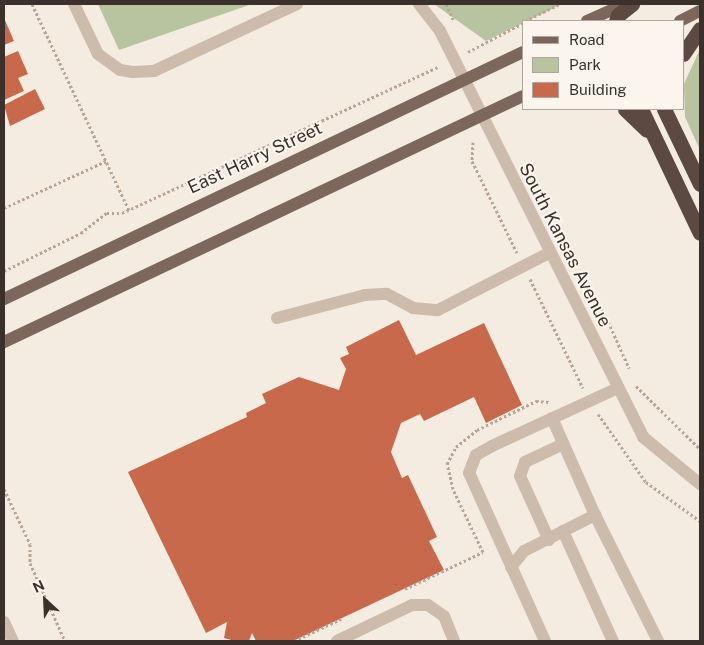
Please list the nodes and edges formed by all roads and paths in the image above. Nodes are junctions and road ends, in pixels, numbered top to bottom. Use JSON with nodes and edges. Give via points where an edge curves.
{"nodes":[{"id":1,"x":32,"y":4,"type":"edge"},
{"id":2,"x":74,"y":4,"type":"edge"},
{"id":3,"x":298,"y":4,"type":"edge"},
{"id":4,"x":419,"y":4,"type":"edge"},
{"id":5,"x":446,"y":4,"type":"edge"},
{"id":6,"x":560,"y":4,"type":"edge"},
{"id":7,"x":625,"y":4,"type":"edge"},
{"id":8,"x":632,"y":4,"type":"edge"},
{"id":9,"x":700,"y":12,"type":"edge"},
{"id":10,"x":528,"y":20,"type":"edge"},
{"id":11,"x":589,"y":20,"type":"edge"},
{"id":12,"x":616,"y":20,"type":"edge"},
{"id":13,"x":682,"y":20,"type":"edge"},
{"id":14,"x":454,"y":22,"type":"dead end"},
{"id":15,"x":522,"y":23,"type":"edge"},
{"id":16,"x":700,"y":29,"type":"edge"},
{"id":17,"x":509,"y":33,"type":"dead end"},
{"id":18,"x":467,"y":49,"type":"dead end"},
{"id":19,"x":520,"y":53,"type":"edge"},
{"id":20,"x":684,"y":53,"type":"edge"},
{"id":21,"x":471,"y":58,"type":"dead end"},
{"id":22,"x":396,"y":86,"type":"dead end"},
{"id":23,"x":522,"y":96,"type":"edge"},
{"id":24,"x":626,"y":110,"type":"edge"},
{"id":25,"x":642,"y":110,"type":"edge"},
{"id":26,"x":664,"y":110,"type":"edge"},
{"id":27,"x":677,"y":110,"type":"edge"},
{"id":28,"x":473,"y":142,"type":"dead end"},
{"id":29,"x":658,"y":142,"type":"junction"},
{"id":30,"x":682,"y":146,"type":"junction"},
{"id":31,"x":106,"y":161,"type":"junction"},
{"id":32,"x":700,"y":184,"type":"edge"},
{"id":33,"x":4,"y":208,"type":"edge"},
{"id":34,"x":129,"y":210,"type":"junction"},
{"id":35,"x":700,"y":233,"type":"edge"},
{"id":36,"x":549,"y":252,"type":"junction"},
{"id":37,"x":523,"y":266,"type":"junction"},
{"id":38,"x":4,"y":270,"type":"edge"},
{"id":39,"x":585,"y":287,"type":"dead end"},
{"id":40,"x":4,"y":298,"type":"edge"},
{"id":41,"x":277,"y":318,"type":"dead end"},
{"id":42,"x":4,"y":342,"type":"edge"},
{"id":43,"x":583,"y":388,"type":"junction"},
{"id":44,"x":618,"y":388,"type":"junction"},
{"id":45,"x":577,"y":392,"type":"dead end"},
{"id":46,"x":590,"y":401,"type":"junction"},
{"id":47,"x":557,"y":403,"type":"dead end"},
{"id":48,"x":552,"y":418,"type":"junction"},
{"id":49,"x":563,"y":444,"type":"junction"},
{"id":50,"x":700,"y":449,"type":"edge"},
{"id":51,"x":700,"y":484,"type":"edge"},
{"id":52,"x":4,"y":490,"type":"edge"},
{"id":53,"x":594,"y":515,"type":"junction"},
{"id":54,"x":700,"y":521,"type":"edge"},
{"id":55,"x":564,"y":532,"type":"junction"},
{"id":56,"x":549,"y":540,"type":"junction"},
{"id":57,"x":511,"y":568,"type":"junction"},
{"id":58,"x":402,"y":590,"type":"dead end"},
{"id":59,"x":348,"y":616,"type":"dead end"},
{"id":60,"x":4,"y":622,"type":"edge"},
{"id":61,"x":13,"y":641,"type":"edge"},
{"id":62,"x":65,"y":641,"type":"edge"},
{"id":63,"x":294,"y":641,"type":"edge"},
{"id":64,"x":337,"y":641,"type":"edge"},
{"id":65,"x":454,"y":641,"type":"edge"},
{"id":66,"x":545,"y":641,"type":"edge"},
{"id":67,"x":613,"y":641,"type":"edge"},
{"id":68,"x":658,"y":641,"type":"edge"}],
"edges":[{"from":1,"to":31,"type":"path"},
{"from":2,"to":3,"type":"street","via":[[98,54],[120,70],[133,72],[154,71]]},
{"from":4,"to":36,"type":"street","name":"South Kansas Avenue","via":[[440,31]]},
{"from":5,"to":14,"type":"path"},
{"from":6,"to":10,"type":"path"},
{"from":7,"to":11,"type":"main road"},
{"from":8,"to":12,"type":"highway"},
{"from":9,"to":13,"type":"main road"},
{"from":15,"to":17,"type":"path"},
{"from":16,"to":20,"type":"highway"},
{"from":18,"to":21,"type":"path"},
{"from":19,"to":40,"type":"main road","name":"East Harry Street"},
{"from":22,"to":34,"type":"path"},
{"from":23,"to":42,"type":"main road"},
{"from":24,"to":29,"type":"highway"},
{"from":25,"to":29,"type":"highway"},
{"from":26,"to":30,"type":"highway"},
{"from":27,"to":30,"type":"highway"},
{"from":28,"to":37,"type":"path","via":[[472,161]]},
{"from":29,"to":35,"type":"highway"},
{"from":30,"to":32,"type":"highway"},
{"from":31,"to":33,"type":"path"},
{"from":31,"to":34,"type":"path"},
{"from":34,"to":38,"type":"path","via":[[107,213],[81,233]]},
{"from":36,"to":37,"type":"street"},
{"from":36,"to":44,"type":"street","name":"South Kansas Avenue"},
{"from":37,"to":41,"type":"street","via":[[438,310],[413,308],[388,294],[364,295]]},
{"from":37,"to":43,"type":"path"},
{"from":39,"to":50,"type":"path","via":[[602,308],[636,386]]},
{"from":43,"to":45,"type":"path"},
{"from":43,"to":46,"type":"path"},
{"from":44,"to":46,"type":"street"},
{"from":44,"to":51,"type":"street","name":"South Kansas Avenue","via":[[643,437]]},
{"from":46,"to":48,"type":"street"},
{"from":46,"to":54,"type":"path","via":[[607,431],[646,482]]},
{"from":47,"to":58,"type":"path","via":[[536,401],[477,430],[456,447],[447,464],[453,489],[483,552]]},
{"from":48,"to":49,"type":"street"},
{"from":48,"to":57,"type":"street","via":[[476,455],[469,473]]},
{"from":49,"to":53,"type":"street"},
{"from":49,"to":56,"type":"street","via":[[525,462],[520,476]]},
{"from":52,"to":62,"type":"path","via":[[30,544],[30,563]]},
{"from":53,"to":55,"type":"street"},
{"from":53,"to":68,"type":"street"},
{"from":55,"to":56,"type":"street"},
{"from":55,"to":67,"type":"street"},
{"from":56,"to":57,"type":"street","via":[[524,552]]},
{"from":57,"to":66,"type":"street"},
{"from":59,"to":63,"type":"path"},
{"from":60,"to":61,"type":"street"},
{"from":64,"to":65,"type":"street","via":[[412,605],[428,605],[444,616]]}]}
